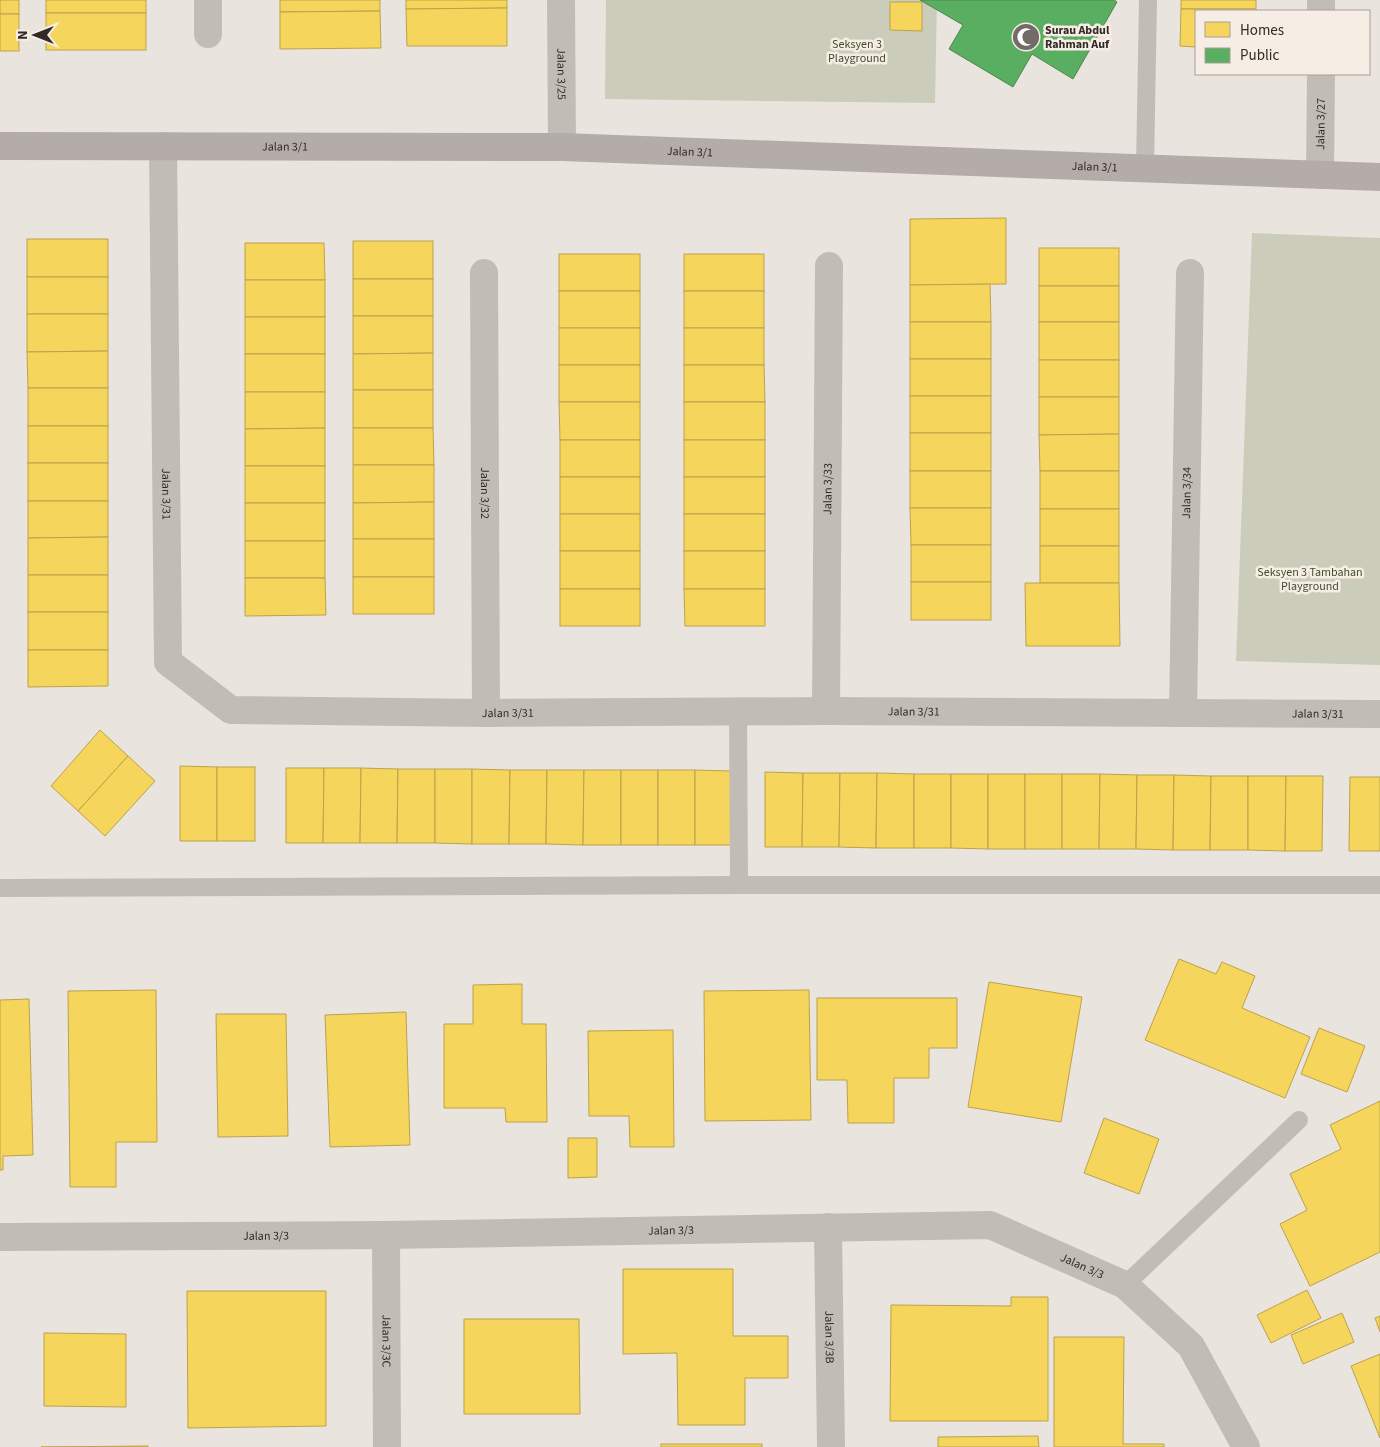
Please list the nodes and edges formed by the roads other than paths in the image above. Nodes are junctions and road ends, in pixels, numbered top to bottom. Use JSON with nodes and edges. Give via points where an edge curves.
{"nodes":[{"id":1,"x":208,"y":0,"type":"edge"},
{"id":2,"x":561,"y":0,"type":"edge"},
{"id":3,"x":1148,"y":0,"type":"edge"},
{"id":4,"x":208,"y":34,"type":"dead end"},
{"id":5,"x":1320,"y":75,"type":"edge"},
{"id":6,"x":0,"y":146,"type":"edge"},
{"id":7,"x":164,"y":146,"type":"junction"},
{"id":8,"x":562,"y":147,"type":"junction"},
{"id":9,"x":1145,"y":168,"type":"junction"},
{"id":10,"x":1320,"y":175,"type":"junction"},
{"id":11,"x":1380,"y":177,"type":"edge"},
{"id":12,"x":829,"y":266,"type":"dead end"},
{"id":13,"x":484,"y":273,"type":"dead end"},
{"id":14,"x":1190,"y":273,"type":"dead end"},
{"id":15,"x":826,"y":711,"type":"junction"},
{"id":16,"x":738,"y":712,"type":"junction"},
{"id":17,"x":486,"y":713,"type":"junction"},
{"id":18,"x":1183,"y":713,"type":"junction"},
{"id":19,"x":1380,"y":714,"type":"edge"},
{"id":20,"x":739,"y":885,"type":"junction"},
{"id":21,"x":1380,"y":886,"type":"edge"},
{"id":22,"x":0,"y":888,"type":"edge"},
{"id":23,"x":1300,"y":1120,"type":"dead end"},
{"id":24,"x":828,"y":1227,"type":"junction"},
{"id":25,"x":386,"y":1235,"type":"junction"},
{"id":26,"x":0,"y":1237,"type":"edge"},
{"id":27,"x":1125,"y":1285,"type":"junction"},
{"id":28,"x":387,"y":1447,"type":"edge"},
{"id":29,"x":831,"y":1447,"type":"edge"},
{"id":30,"x":1246,"y":1447,"type":"edge"}],
"edges":[{"from":1,"to":4,"type":"street"},
{"from":2,"to":8,"type":"street","name":"Jalan 3/25"},
{"from":3,"to":9,"type":"lane"},
{"from":5,"to":10,"type":"street","name":"Jalan 3/27"},
{"from":6,"to":7,"type":"street","name":"Jalan 3/1"},
{"from":7,"to":8,"type":"street","name":"Jalan 3/1"},
{"from":7,"to":17,"type":"street","name":"Jalan 3/31","via":[[168,662],[231,710]]},
{"from":8,"to":9,"type":"street","name":"Jalan 3/1"},
{"from":9,"to":10,"type":"street","name":"Jalan 3/1"},
{"from":10,"to":11,"type":"street","name":"Jalan 3/1"},
{"from":12,"to":15,"type":"street","name":"Jalan 3/33"},
{"from":13,"to":17,"type":"street","name":"Jalan 3/32"},
{"from":14,"to":18,"type":"street","name":"Jalan 3/34"},
{"from":15,"to":16,"type":"street","name":"Jalan 3/31"},
{"from":15,"to":18,"type":"street","name":"Jalan 3/31"},
{"from":16,"to":17,"type":"street","name":"Jalan 3/31"},
{"from":16,"to":20,"type":"lane"},
{"from":18,"to":19,"type":"street","name":"Jalan 3/31"},
{"from":20,"to":21,"type":"lane"},
{"from":20,"to":22,"type":"lane"},
{"from":23,"to":27,"type":"lane"},
{"from":24,"to":25,"type":"street","name":"Jalan 3/3"},
{"from":24,"to":27,"type":"street","name":"Jalan 3/3","via":[[990,1225]]},
{"from":24,"to":29,"type":"street","name":"Jalan 3/3B"},
{"from":25,"to":26,"type":"street","name":"Jalan 3/3"},
{"from":25,"to":28,"type":"street","name":"Jalan 3/3C"},
{"from":27,"to":30,"type":"street","name":"Jalan 3/3","via":[[1191,1346]]}]}
